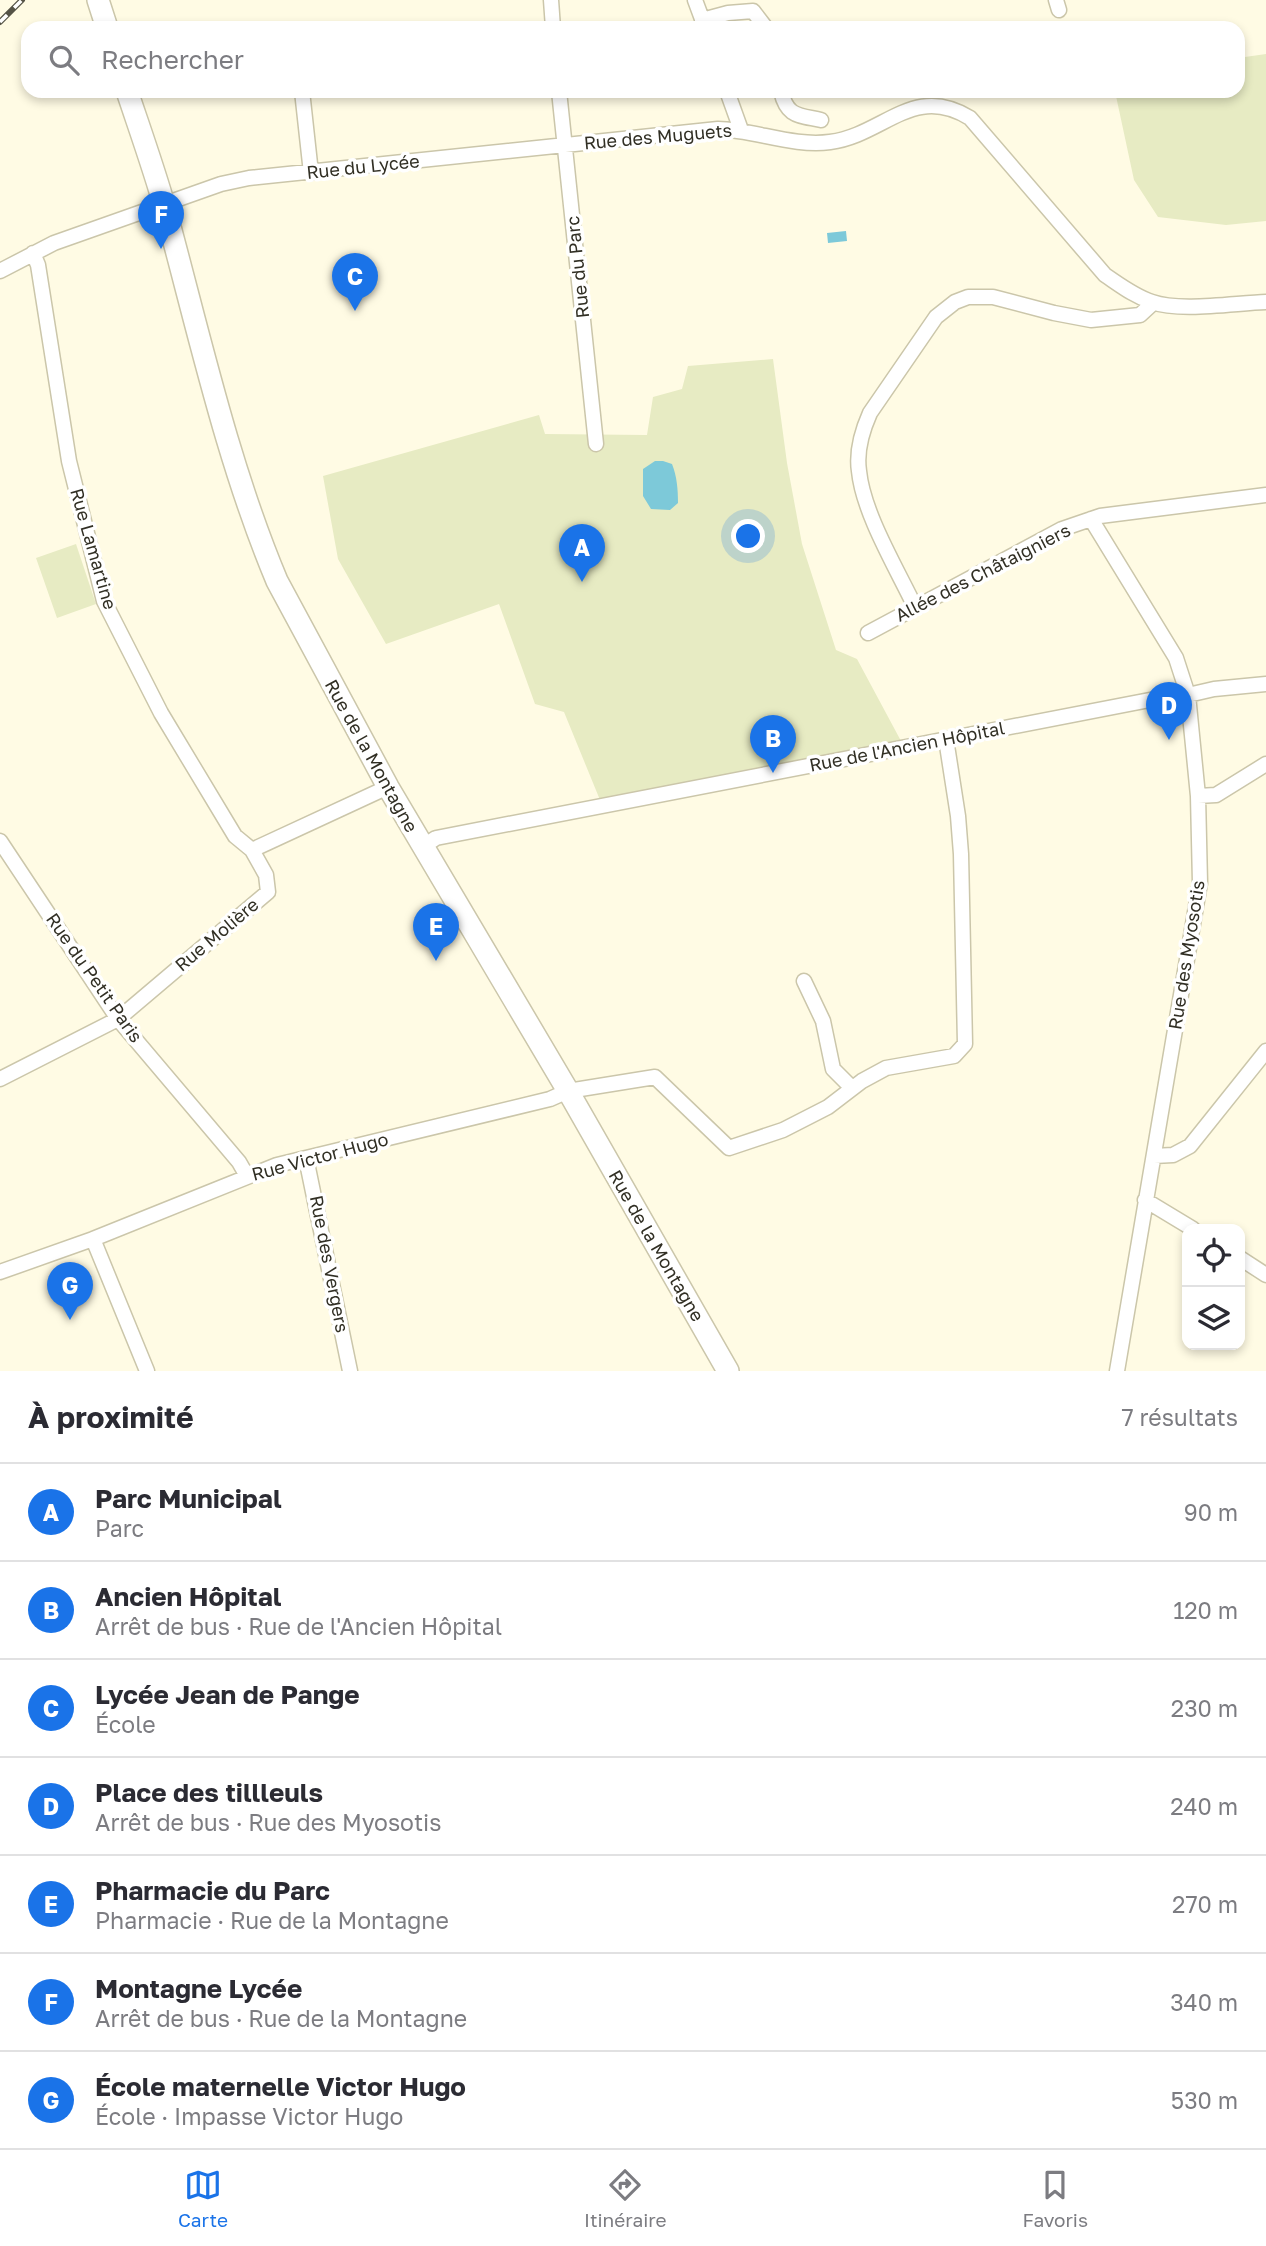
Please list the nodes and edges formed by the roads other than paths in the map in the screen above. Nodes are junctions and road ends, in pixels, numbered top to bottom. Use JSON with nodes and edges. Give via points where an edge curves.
{"nodes":[{"id":1,"x":98,"y":0,"type":"edge"},
{"id":2,"x":551,"y":0,"type":"edge"},
{"id":3,"x":695,"y":0,"type":"edge"},
{"id":4,"x":105,"y":21,"type":"edge"},
{"id":5,"x":553,"y":21,"type":"edge"},
{"id":6,"x":703,"y":21,"type":"edge"},
{"id":7,"x":711,"y":21,"type":"edge"},
{"id":8,"x":760,"y":21,"type":"edge"},
{"id":9,"x":129,"y":98,"type":"edge"},
{"id":10,"x":303,"y":98,"type":"edge"},
{"id":11,"x":560,"y":98,"type":"edge"},
{"id":12,"x":730,"y":98,"type":"edge"},
{"id":13,"x":782,"y":98,"type":"edge"},
{"id":14,"x":821,"y":120,"type":"dead end"},
{"id":15,"x":741,"y":130,"type":"junction"},
{"id":16,"x":566,"y":144,"type":"junction"},
{"id":17,"x":311,"y":173,"type":"junction"},
{"id":18,"x":164,"y":205,"type":"junction"},
{"id":19,"x":33,"y":253,"type":"junction"},
{"id":20,"x":0,"y":271,"type":"edge"},
{"id":21,"x":1266,"y":302,"type":"edge"},
{"id":22,"x":1153,"y":303,"type":"junction"},
{"id":23,"x":596,"y":444,"type":"dead end"},
{"id":24,"x":1266,"y":495,"type":"edge"},
{"id":25,"x":1091,"y":519,"type":"junction"},
{"id":26,"x":915,"y":607,"type":"junction"},
{"id":27,"x":868,"y":633,"type":"dead end"},
{"id":28,"x":1266,"y":684,"type":"edge"},
{"id":29,"x":1188,"y":695,"type":"junction"},
{"id":30,"x":946,"y":739,"type":"junction"},
{"id":31,"x":1266,"y":764,"type":"edge"},
{"id":32,"x":388,"y":787,"type":"junction"},
{"id":33,"x":1198,"y":796,"type":"junction"},
{"id":34,"x":0,"y":841,"type":"edge"},
{"id":35,"x":422,"y":847,"type":"junction"},
{"id":36,"x":252,"y":850,"type":"junction"},
{"id":37,"x":804,"y":981,"type":"dead end"},
{"id":38,"x":118,"y":1019,"type":"junction"},
{"id":39,"x":1266,"y":1051,"type":"edge"},
{"id":40,"x":0,"y":1079,"type":"edge"},
{"id":41,"x":852,"y":1088,"type":"junction"},
{"id":42,"x":568,"y":1091,"type":"junction"},
{"id":43,"x":1154,"y":1156,"type":"junction"},
{"id":44,"x":306,"y":1158,"type":"junction"},
{"id":45,"x":247,"y":1176,"type":"junction"},
{"id":46,"x":1145,"y":1199,"type":"junction"},
{"id":47,"x":1185,"y":1224,"type":"edge"},
{"id":48,"x":93,"y":1239,"type":"junction"},
{"id":49,"x":1245,"y":1261,"type":"edge"},
{"id":50,"x":0,"y":1272,"type":"edge"},
{"id":51,"x":1266,"y":1275,"type":"edge"},
{"id":52,"x":146,"y":1371,"type":"edge"},
{"id":53,"x":350,"y":1371,"type":"edge"},
{"id":54,"x":728,"y":1371,"type":"edge"},
{"id":55,"x":1117,"y":1371,"type":"edge"}],
"edges":[{"from":1,"to":4,"type":"main road"},
{"from":2,"to":5,"type":"street"},
{"from":3,"to":6,"type":"street"},
{"from":7,"to":8,"type":"street","via":[[728,13],[753,12]]},
{"from":9,"to":18,"type":"main road","name":"Rue de la Montagne"},
{"from":10,"to":17,"type":"street"},
{"from":11,"to":16,"type":"street","name":"Rue du Parc"},
{"from":12,"to":15,"type":"street"},
{"from":13,"to":14,"type":"street","via":[[794,115]]},
{"from":15,"to":16,"type":"street","name":"Rue des Muguets"},
{"from":15,"to":22,"type":"street","name":"Rue des Muguets","via":[[794,141],[829,142],[855,136],[908,110],[947,107],[970,118],[1105,275]]},
{"from":16,"to":17,"type":"street","name":"Rue du Lycée"},
{"from":16,"to":23,"type":"street","name":"Rue du Parc"},
{"from":17,"to":18,"type":"street","name":"Rue du Lycée","via":[[221,184]]},
{"from":18,"to":19,"type":"street"},
{"from":18,"to":32,"type":"main road","name":"Rue de la Montagne","via":[[224,428],[263,547],[287,602]]},
{"from":19,"to":20,"type":"street"},
{"from":19,"to":36,"type":"street","name":"Rue Lamartine","via":[[69,461],[104,601],[194,769],[234,836]]},
{"from":21,"to":22,"type":"street"},
{"from":22,"to":26,"type":"street","via":[[1140,315],[1091,320],[980,295],[955,302],[936,317],[870,413],[858,456],[862,487],[874,521]]},
{"from":24,"to":25,"type":"street","name":"Allée des Châtaigniers"},
{"from":25,"to":26,"type":"street","name":"Allée des Châtaigniers","via":[[1062,529]]},
{"from":25,"to":29,"type":"street","name":"Rue des Myosotis","via":[[1176,658]]},
{"from":26,"to":27,"type":"street","name":"Allée des Châtaigniers"},
{"from":28,"to":29,"type":"street","name":"Rue de l'Ancien Hôpital"},
{"from":29,"to":30,"type":"street","name":"Rue de l'Ancien Hôpital"},
{"from":29,"to":33,"type":"street","name":"Rue des Myosotis"},
{"from":30,"to":35,"type":"street","name":"Rue de l'Ancien Hôpital","via":[[436,838]]},
{"from":30,"to":41,"type":"street","via":[[961,854],[965,1044],[954,1056],[886,1068]]},
{"from":31,"to":33,"type":"street","via":[[1216,795]]},
{"from":32,"to":35,"type":"main road","name":"Rue de la Montagne"},
{"from":32,"to":36,"type":"street"},
{"from":33,"to":43,"type":"street","name":"Rue des Myosotis","via":[[1200,883]]},
{"from":34,"to":38,"type":"street","name":"Rue du Petit Paris"},
{"from":35,"to":42,"type":"main road","name":"Rue de la Montagne"},
{"from":36,"to":38,"type":"street","name":"Rue Molière","via":[[266,875],[268,892]]},
{"from":37,"to":41,"type":"street","via":[[823,1021],[833,1069]]},
{"from":38,"to":40,"type":"street","name":"Rue Molière"},
{"from":38,"to":45,"type":"street","name":"Rue du Petit Paris"},
{"from":39,"to":43,"type":"street","via":[[1190,1146],[1174,1155]]},
{"from":41,"to":42,"type":"street","name":"Rue Victor Hugo","via":[[828,1107],[783,1130],[729,1148],[655,1077]]},
{"from":42,"to":44,"type":"street","name":"Rue Victor Hugo"},
{"from":42,"to":54,"type":"main road","name":"Rue de la Montagne"},
{"from":43,"to":46,"type":"street","name":"Rue des Myosotis"},
{"from":44,"to":45,"type":"street","name":"Rue Victor Hugo"},
{"from":44,"to":53,"type":"street","name":"Rue des Vergers"},
{"from":45,"to":48,"type":"street","name":"Rue Victor Hugo"},
{"from":46,"to":47,"type":"street"},
{"from":46,"to":55,"type":"street","name":"Rue des Myosotis"},
{"from":48,"to":50,"type":"street","name":"Rue Victor Hugo"},
{"from":48,"to":52,"type":"street"},
{"from":49,"to":51,"type":"street"}]}
